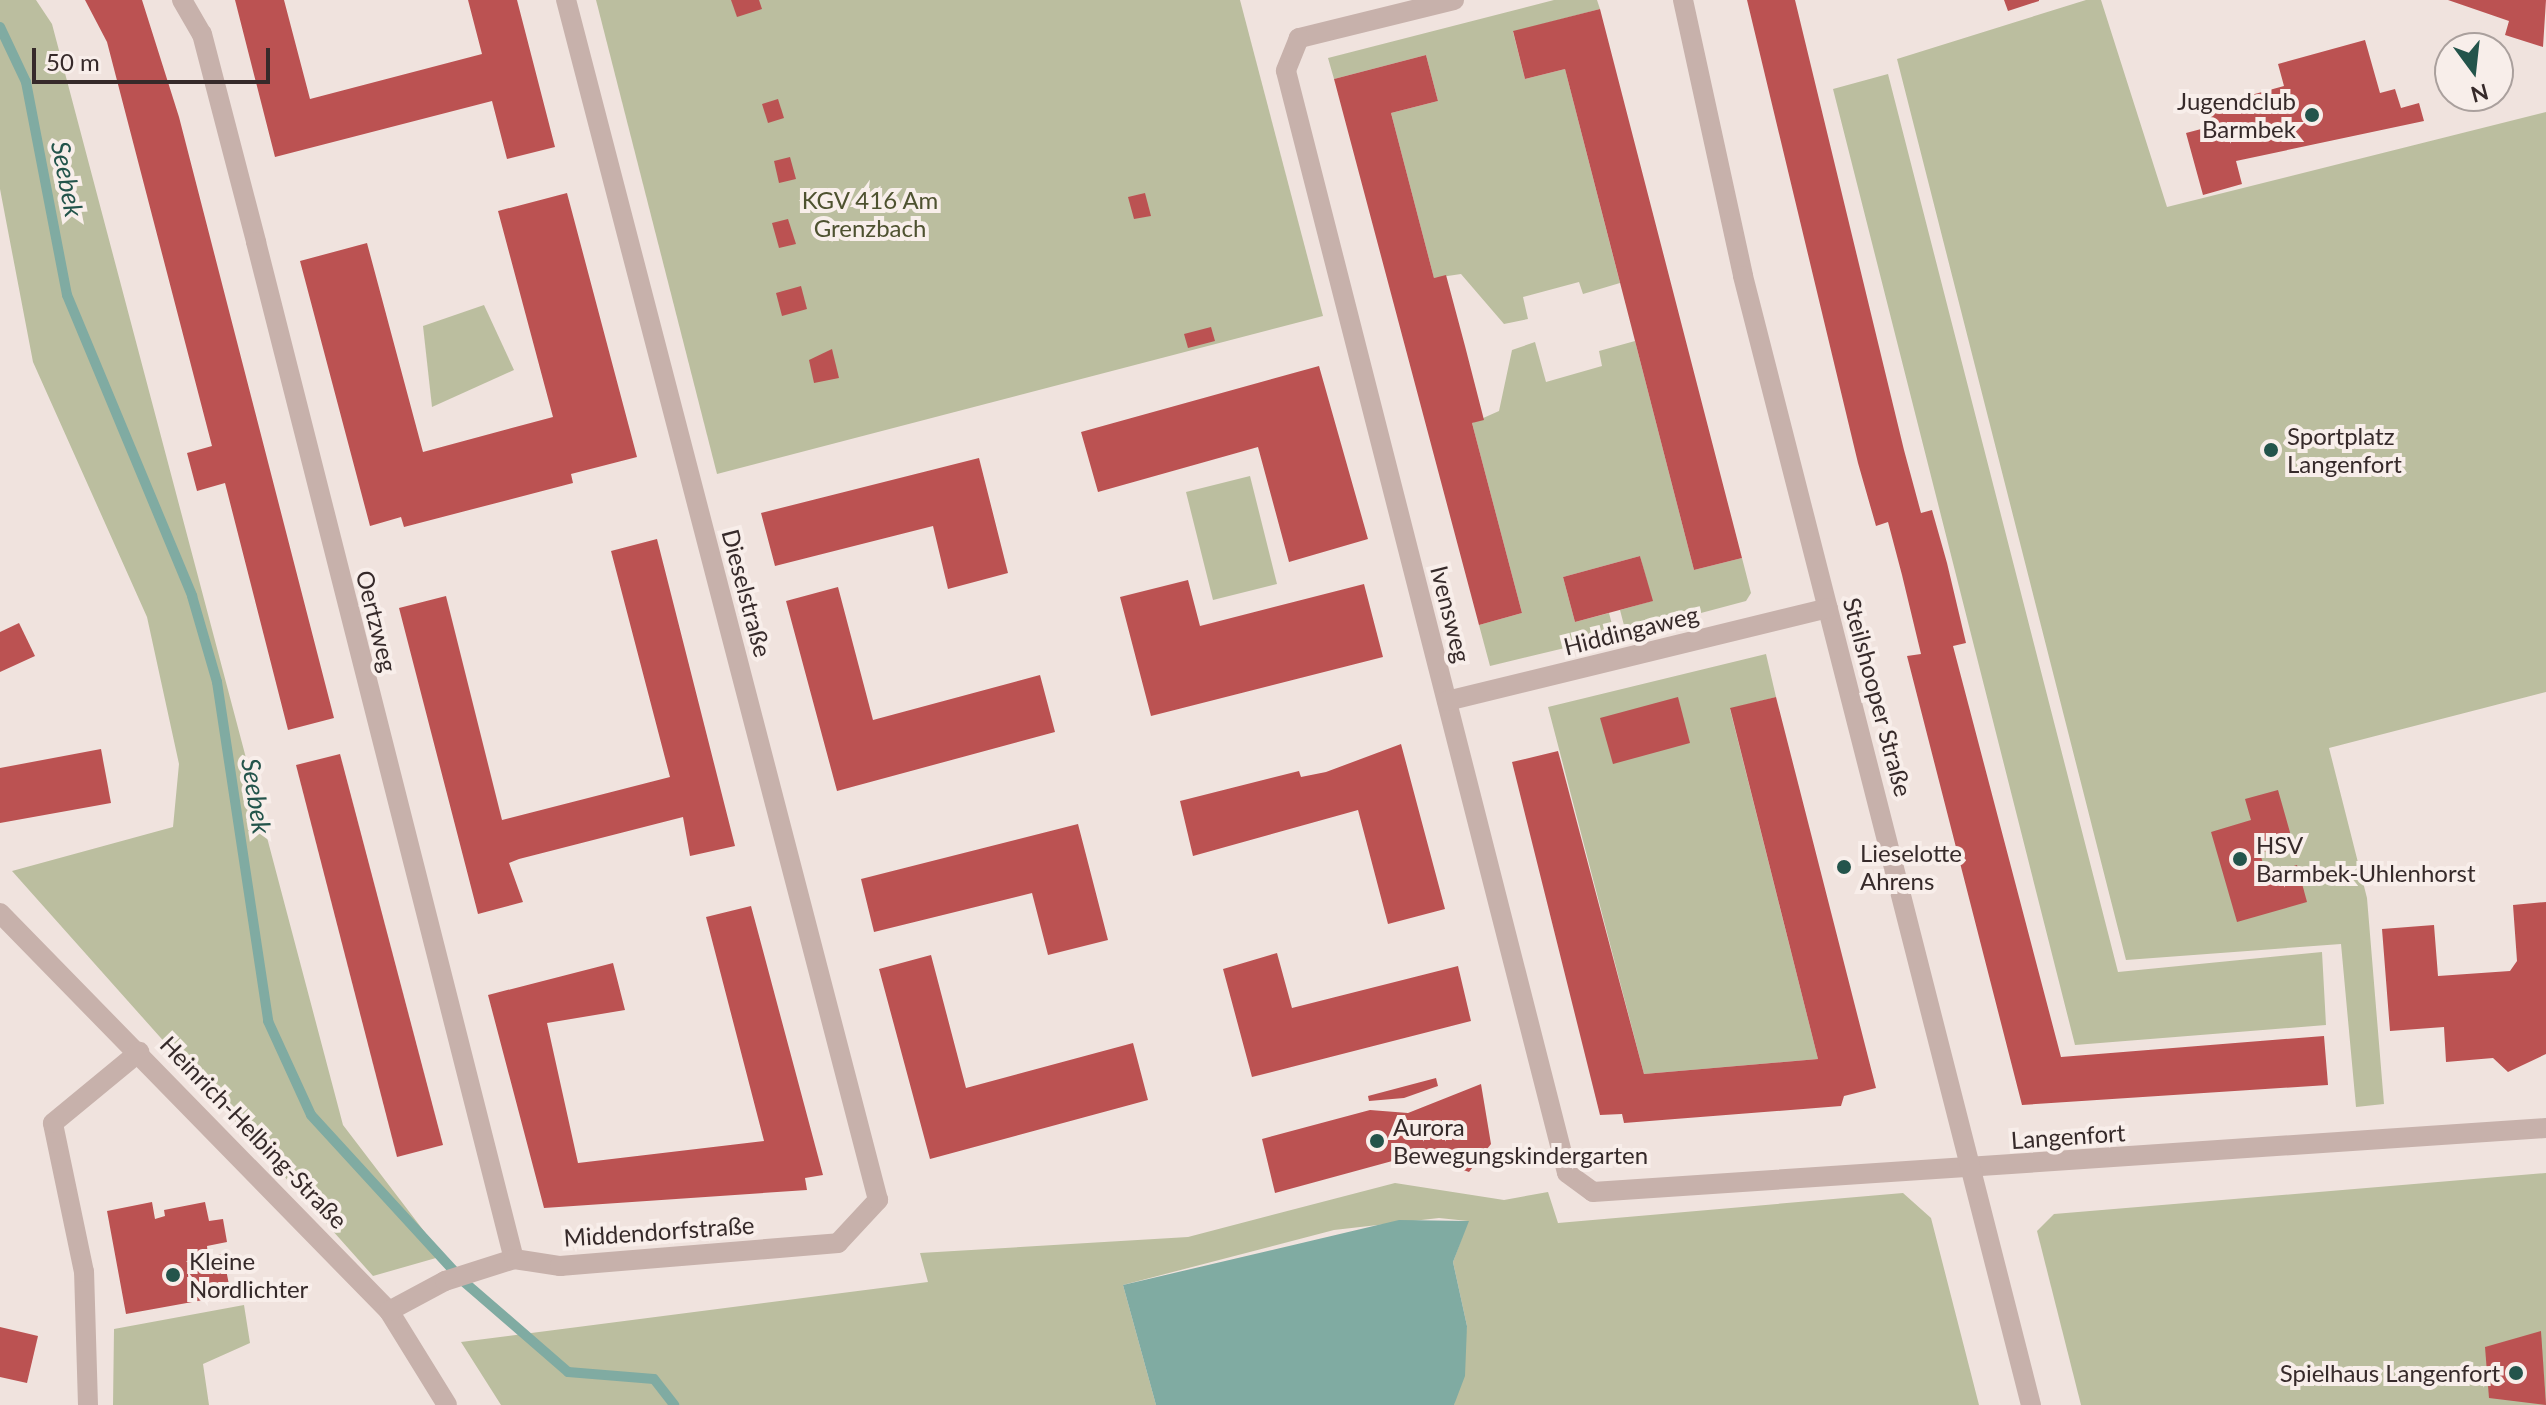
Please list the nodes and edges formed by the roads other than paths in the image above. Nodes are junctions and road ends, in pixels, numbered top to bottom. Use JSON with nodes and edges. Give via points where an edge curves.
{"nodes":[{"id":1,"x":182,"y":0,"type":"edge"},
{"id":2,"x":566,"y":0,"type":"edge"},
{"id":3,"x":1454,"y":0,"type":"edge"},
{"id":4,"x":1683,"y":0,"type":"edge"},
{"id":5,"x":1828,"y":608,"type":"junction"},
{"id":6,"x":1447,"y":701,"type":"junction"},
{"id":7,"x":0,"y":913,"type":"edge"},
{"id":8,"x":139,"y":1052,"type":"junction"},
{"id":9,"x":2546,"y":1128,"type":"edge"},
{"id":10,"x":1972,"y":1169,"type":"junction"},
{"id":11,"x":1593,"y":1192,"type":"joint"},
{"id":12,"x":878,"y":1200,"type":"joint"},
{"id":13,"x":514,"y":1259,"type":"junction"},
{"id":14,"x":389,"y":1311,"type":"junction"},
{"id":15,"x":88,"y":1405,"type":"edge"},
{"id":16,"x":447,"y":1405,"type":"edge"},
{"id":17,"x":2031,"y":1405,"type":"edge"}],
"edges":[{"from":1,"to":13,"type":"street","name":"Oertzweg","via":[[202,34]]},
{"from":2,"to":12,"type":"street","name":"Dieselstraße"},
{"from":3,"to":6,"type":"street","name":"Ivensweg","via":[[1299,38],[1286,71]]},
{"from":4,"to":5,"type":"street","name":"Steilshooper Straße","via":[[1743,276]]},
{"from":5,"to":6,"type":"street","name":"Hiddingaweg"},
{"from":5,"to":10,"type":"street","name":"Steilshooper Straße"},
{"from":6,"to":11,"type":"street","name":"Ivensweg","via":[[1567,1173]]},
{"from":7,"to":8,"type":"street","name":"Heinrich-Helbing-Straße"},
{"from":8,"to":14,"type":"street","name":"Heinrich-Helbing-Straße"},
{"from":8,"to":15,"type":"street","via":[[53,1123],[84,1272]]},
{"from":9,"to":10,"type":"street","name":"Langenfort"},
{"from":10,"to":11,"type":"street","name":"Langenfort"},
{"from":10,"to":17,"type":"street","name":"Steilshooper Straße"},
{"from":12,"to":13,"type":"street","name":"Middendorfstraße","via":[[838,1243],[560,1266]]},
{"from":13,"to":14,"type":"street","name":"Middendorfstraße","via":[[445,1281]]},
{"from":14,"to":16,"type":"street","name":"Heinrich-Helbing-Straße"}]}
